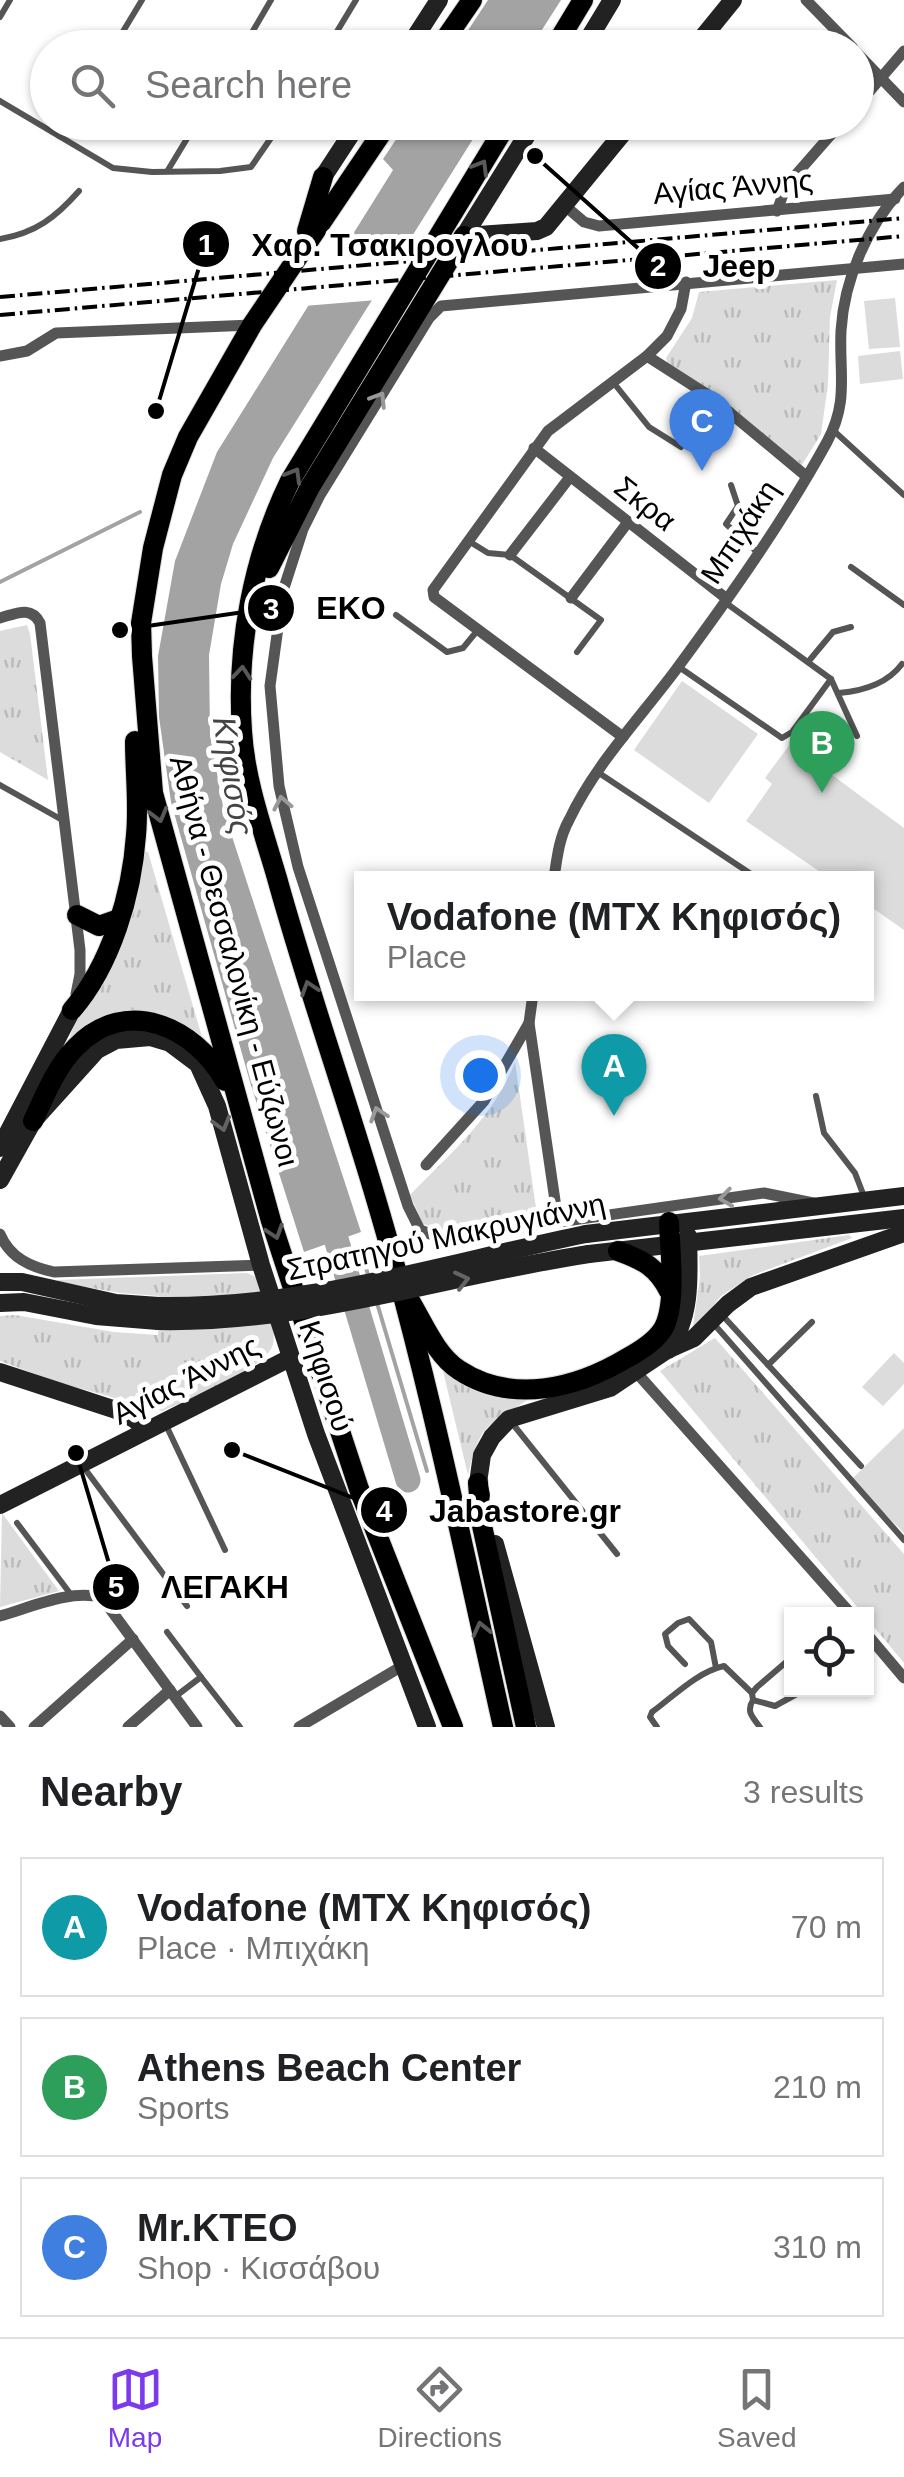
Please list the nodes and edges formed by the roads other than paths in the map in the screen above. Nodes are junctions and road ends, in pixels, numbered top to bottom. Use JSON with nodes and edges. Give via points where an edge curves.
{"nodes":[{"id":1,"x":10,"y":0,"type":"edge"},
{"id":2,"x":142,"y":0,"type":"edge"},
{"id":3,"x":271,"y":0,"type":"edge"},
{"id":4,"x":356,"y":0,"type":"edge"},
{"id":5,"x":440,"y":0,"type":"edge"},
{"id":6,"x":472,"y":0,"type":"edge"},
{"id":7,"x":583,"y":0,"type":"edge"},
{"id":8,"x":612,"y":0,"type":"edge"},
{"id":9,"x":733,"y":0,"type":"edge"},
{"id":10,"x":806,"y":0,"type":"edge"},
{"id":11,"x":0,"y":17,"type":"edge"},
{"id":12,"x":124,"y":30,"type":"edge"},
{"id":13,"x":253,"y":30,"type":"edge"},
{"id":14,"x":338,"y":30,"type":"edge"},
{"id":15,"x":420,"y":30,"type":"edge"},
{"id":16,"x":452,"y":30,"type":"edge"},
{"id":17,"x":565,"y":30,"type":"edge"},
{"id":18,"x":593,"y":30,"type":"edge"},
{"id":19,"x":709,"y":30,"type":"edge"},
{"id":20,"x":835,"y":30,"type":"edge"},
{"id":21,"x":904,"y":52,"type":"edge"},
{"id":22,"x":874,"y":70,"type":"edge"},
{"id":23,"x":882,"y":78,"type":"junction"},
{"id":24,"x":874,"y":87,"type":"edge"},
{"id":25,"x":0,"y":101,"type":"edge"},
{"id":26,"x":904,"y":102,"type":"edge"},
{"id":27,"x":30,"y":119,"type":"edge"},
{"id":28,"x":66,"y":140,"type":"edge"},
{"id":29,"x":186,"y":140,"type":"edge"},
{"id":30,"x":270,"y":140,"type":"edge"},
{"id":31,"x":347,"y":140,"type":"edge"},
{"id":32,"x":376,"y":140,"type":"edge"},
{"id":33,"x":497,"y":140,"type":"edge"},
{"id":34,"x":525,"y":140,"type":"edge"},
{"id":35,"x":617,"y":140,"type":"edge"},
{"id":36,"x":826,"y":140,"type":"edge"},
{"id":37,"x":167,"y":172,"type":"junction"},
{"id":38,"x":323,"y":177,"type":"joint"},
{"id":39,"x":904,"y":187,"type":"edge"},
{"id":40,"x":80,"y":191,"type":"dead end"},
{"id":41,"x":898,"y":199,"type":"edge"},
{"id":42,"x":564,"y":205,"type":"junction"},
{"id":43,"x":777,"y":211,"type":"junction"},
{"id":44,"x":464,"y":236,"type":"junction"},
{"id":45,"x":0,"y":239,"type":"edge"},
{"id":46,"x":301,"y":252,"type":"junction"},
{"id":47,"x":904,"y":264,"type":"edge"},
{"id":48,"x":856,"y":266,"type":"junction"},
{"id":49,"x":686,"y":282,"type":"junction"},
{"id":50,"x":252,"y":325,"type":"junction"},
{"id":51,"x":0,"y":356,"type":"edge"},
{"id":52,"x":647,"y":356,"type":"junction"},
{"id":53,"x":614,"y":382,"type":"junction"},
{"id":54,"x":832,"y":430,"type":"junction"},
{"id":55,"x":682,"y":447,"type":"dead end"},
{"id":56,"x":534,"y":448,"type":"junction"},
{"id":57,"x":806,"y":476,"type":"junction"},
{"id":58,"x":570,"y":477,"type":"junction"},
{"id":59,"x":731,"y":485,"type":"dead end"},
{"id":60,"x":904,"y":495,"type":"edge"},
{"id":61,"x":628,"y":522,"type":"junction"},
{"id":62,"x":467,"y":540,"type":"junction"},
{"id":63,"x":758,"y":553,"type":"junction"},
{"id":64,"x":510,"y":555,"type":"junction"},
{"id":65,"x":851,"y":567,"type":"dead end"},
{"id":66,"x":571,"y":598,"type":"junction"},
{"id":67,"x":250,"y":599,"type":"junction"},
{"id":68,"x":726,"y":600,"type":"junction"},
{"id":69,"x":904,"y":604,"type":"edge"},
{"id":70,"x":396,"y":615,"type":"dead end"},
{"id":71,"x":0,"y":618,"type":"edge"},
{"id":72,"x":852,"y":627,"type":"dead end"},
{"id":73,"x":478,"y":630,"type":"junction"},
{"id":74,"x":577,"y":652,"type":"dead end"},
{"id":75,"x":808,"y":662,"type":"junction"},
{"id":76,"x":902,"y":664,"type":"edge"},
{"id":77,"x":678,"y":666,"type":"junction"},
{"id":78,"x":832,"y":680,"type":"junction"},
{"id":79,"x":143,"y":684,"type":"junction"},
{"id":80,"x":840,"y":693,"type":"junction"},
{"id":81,"x":624,"y":736,"type":"junction"},
{"id":82,"x":857,"y":736,"type":"dead end"},
{"id":83,"x":599,"y":773,"type":"junction"},
{"id":84,"x":0,"y":785,"type":"edge"},
{"id":85,"x":65,"y":822,"type":"junction"},
{"id":86,"x":555,"y":871,"type":"edge"},
{"id":87,"x":747,"y":871,"type":"edge"},
{"id":88,"x":76,"y":915,"type":"junction"},
{"id":89,"x":119,"y":919,"type":"junction"},
{"id":90,"x":532,"y":1001,"type":"edge"},
{"id":91,"x":72,"y":1010,"type":"junction"},
{"id":92,"x":530,"y":1024,"type":"junction"},
{"id":93,"x":816,"y":1096,"type":"dead end"},
{"id":94,"x":238,"y":1104,"type":"junction"},
{"id":95,"x":33,"y":1121,"type":"junction"},
{"id":96,"x":0,"y":1148,"type":"edge"},
{"id":97,"x":426,"y":1166,"type":"dead end"},
{"id":98,"x":0,"y":1180,"type":"edge"},
{"id":99,"x":904,"y":1196,"type":"edge"},
{"id":100,"x":875,"y":1199,"type":"junction"},
{"id":101,"x":822,"y":1206,"type":"junction"},
{"id":102,"x":558,"y":1221,"type":"junction"},
{"id":103,"x":678,"y":1221,"type":"junction"},
{"id":104,"x":899,"y":1231,"type":"edge"},
{"id":105,"x":0,"y":1234,"type":"edge"},
{"id":106,"x":679,"y":1245,"type":"junction"},
{"id":107,"x":618,"y":1251,"type":"junction"},
{"id":108,"x":261,"y":1265,"type":"junction"},
{"id":109,"x":0,"y":1270,"type":"edge"},
{"id":110,"x":0,"y":1282,"type":"edge"},
{"id":111,"x":22,"y":1282,"type":"junction"},
{"id":112,"x":399,"y":1283,"type":"junction"},
{"id":113,"x":670,"y":1293,"type":"junction"},
{"id":114,"x":0,"y":1303,"type":"edge"},
{"id":115,"x":159,"y":1314,"type":"junction"},
{"id":116,"x":716,"y":1317,"type":"junction"},
{"id":117,"x":812,"y":1322,"type":"dead end"},
{"id":118,"x":668,"y":1350,"type":"junction"},
{"id":119,"x":290,"y":1358,"type":"junction"},
{"id":120,"x":768,"y":1364,"type":"junction"},
{"id":121,"x":0,"y":1372,"type":"edge"},
{"id":122,"x":636,"y":1372,"type":"junction"},
{"id":123,"x":509,"y":1419,"type":"junction"},
{"id":124,"x":164,"y":1422,"type":"junction"},
{"id":125,"x":147,"y":1430,"type":"junction"},
{"id":126,"x":82,"y":1464,"type":"junction"},
{"id":127,"x":861,"y":1466,"type":"dead end"},
{"id":128,"x":478,"y":1483,"type":"junction"},
{"id":129,"x":0,"y":1506,"type":"edge"},
{"id":130,"x":17,"y":1523,"type":"dead end"},
{"id":131,"x":904,"y":1540,"type":"edge"},
{"id":132,"x":226,"y":1550,"type":"dead end"},
{"id":133,"x":617,"y":1554,"type":"dead end"},
{"id":134,"x":72,"y":1597,"type":"junction"},
{"id":135,"x":187,"y":1606,"type":"dead end"},
{"id":136,"x":840,"y":1607,"type":"edge"},
{"id":137,"x":0,"y":1616,"type":"edge"},
{"id":138,"x":167,"y":1632,"type":"dead end"},
{"id":139,"x":133,"y":1638,"type":"junction"},
{"id":140,"x":874,"y":1646,"type":"edge"},
{"id":141,"x":685,"y":1664,"type":"dead end"},
{"id":142,"x":404,"y":1665,"type":"junction"},
{"id":143,"x":784,"y":1665,"type":"edge"},
{"id":144,"x":716,"y":1668,"type":"junction"},
{"id":145,"x":201,"y":1678,"type":"junction"},
{"id":146,"x":904,"y":1678,"type":"edge"},
{"id":147,"x":173,"y":1694,"type":"junction"},
{"id":148,"x":752,"y":1696,"type":"junction"},
{"id":149,"x":791,"y":1697,"type":"edge"},
{"id":150,"x":0,"y":1716,"type":"edge"},
{"id":151,"x":10,"y":1727,"type":"edge"},
{"id":152,"x":34,"y":1727,"type":"edge"},
{"id":153,"x":128,"y":1727,"type":"edge"},
{"id":154,"x":197,"y":1727,"type":"edge"},
{"id":155,"x":240,"y":1727,"type":"edge"},
{"id":156,"x":299,"y":1727,"type":"edge"},
{"id":157,"x":427,"y":1727,"type":"edge"},
{"id":158,"x":452,"y":1727,"type":"edge"},
{"id":159,"x":503,"y":1727,"type":"edge"},
{"id":160,"x":526,"y":1727,"type":"edge"},
{"id":161,"x":546,"y":1727,"type":"edge"},
{"id":162,"x":657,"y":1727,"type":"edge"},
{"id":163,"x":760,"y":1727,"type":"edge"}],
"edges":[{"from":1,"to":11,"type":"lane"},
{"from":2,"to":12,"type":"lane"},
{"from":3,"to":13,"type":"lane"},
{"from":4,"to":14,"type":"lane"},
{"from":5,"to":15,"type":"street"},
{"from":6,"to":16,"type":"highway"},
{"from":7,"to":17,"type":"highway"},
{"from":8,"to":18,"type":"street"},
{"from":9,"to":19,"type":"street"},
{"from":10,"to":20,"type":"street"},
{"from":21,"to":23,"type":"street"},
{"from":22,"to":23,"type":"street"},
{"from":23,"to":24,"type":"street"},
{"from":23,"to":26,"type":"street"},
{"from":25,"to":27,"type":"lane"},
{"from":28,"to":37,"type":"lane","via":[[113,168]]},
{"from":29,"to":37,"type":"lane"},
{"from":30,"to":37,"type":"lane","via":[[252,168]]},
{"from":31,"to":38,"type":"street"},
{"from":32,"to":46,"type":"highway","name":"Αθήνα - Θεσσαλονίκη - Εύζωνοι"},
{"from":67,"to":33,"type":"highway","name":"Αθήνα - Θεσσαλονίκη - Εύζωνοι","one_way":true,"via":[[290,481]]},
{"from":34,"to":44,"type":"street"},
{"from":35,"to":42,"type":"street"},
{"from":36,"to":43,"type":"street","via":[[786,186]]},
{"from":38,"to":46,"type":"highway"},
{"from":39,"to":41,"type":"street","name":"Μπιχάκη"},
{"from":40,"to":45,"type":"lane","via":[[56,217]]},
{"from":41,"to":43,"type":"street","name":"Αγίας Άννης"},
{"from":41,"to":48,"type":"street","name":"Μπιχάκη"},
{"from":42,"to":43,"type":"street","name":"Αγίας Άννης","via":[[598,226]]},
{"from":42,"to":44,"type":"street","via":[[537,231]]},
{"from":44,"to":67,"type":"highway","via":[[310,487]]},
{"from":46,"to":50,"type":"highway","name":"Αθήνα - Θεσσαλονίκη - Εύζωνοι"},
{"from":47,"to":48,"type":"street"},
{"from":48,"to":49,"type":"street"},
{"from":48,"to":54,"type":"street","name":"Μπιχάκη","via":[[843,316],[842,406]]},
{"from":49,"to":52,"type":"street","via":[[674,324]]},
{"from":102,"to":49,"type":"street","one_way":true,"via":[[452,1237],[428,1234],[415,1223],[284,813],[270,663],[282,591],[309,516],[438,308]]},
{"from":50,"to":51,"type":"street","via":[[56,334],[28,351]]},
{"from":50,"to":79,"type":"highway","name":"Αθήνα - Θεσσαλονίκη - Εύζωνοι","via":[[172,476],[146,586]]},
{"from":52,"to":53,"type":"street"},
{"from":52,"to":57,"type":"street","via":[[711,398]]},
{"from":53,"to":55,"type":"lane","via":[[649,427]]},
{"from":53,"to":56,"type":"street","via":[[557,422]]},
{"from":54,"to":57,"type":"street","name":"Μπιχάκη"},
{"from":54,"to":60,"type":"lane"},
{"from":56,"to":58,"type":"street","name":"Σκρα"},
{"from":56,"to":62,"type":"street"},
{"from":57,"to":63,"type":"street","name":"Μπιχάκη"},
{"from":58,"to":61,"type":"street","name":"Σκρα"},
{"from":58,"to":64,"type":"street"},
{"from":59,"to":63,"type":"lane","via":[[738,506],[726,524]]},
{"from":61,"to":66,"type":"street"},
{"from":61,"to":68,"type":"street","name":"Σκρα"},
{"from":62,"to":64,"type":"lane","via":[[488,553]]},
{"from":62,"to":73,"type":"street","via":[[433,590]]},
{"from":63,"to":68,"type":"street","name":"Μπιχάκη"},
{"from":64,"to":66,"type":"lane"},
{"from":65,"to":69,"type":"lane"},
{"from":66,"to":74,"type":"lane","via":[[601,620]]},
{"from":112,"to":67,"type":"highway","name":"Αθήνα - Θεσσαλονίκη - Εύζωνοι","one_way":true,"via":[[248,775],[240,684]]},
{"from":68,"to":75,"type":"lane"},
{"from":68,"to":77,"type":"street","name":"Μπιχάκη"},
{"from":70,"to":73,"type":"lane","via":[[447,652],[463,648]]},
{"from":71,"to":85,"type":"street","via":[[26,611],[40,623]]},
{"from":72,"to":75,"type":"lane","via":[[833,632]]},
{"from":73,"to":81,"type":"street"},
{"from":75,"to":78,"type":"lane"},
{"from":76,"to":80,"type":"lane","via":[[863,691]]},
{"from":77,"to":78,"type":"lane","via":[[782,738]]},
{"from":77,"to":81,"type":"street","name":"Μπιχάκη"},
{"from":78,"to":80,"type":"lane"},
{"from":79,"to":89,"type":"highway","via":[[135,744],[136,836]]},
{"from":79,"to":94,"type":"highway","name":"Αθήνα - Θεσσαλονίκη - Εύζωνοι","one_way":true,"via":[[153,794]]},
{"from":80,"to":82,"type":"lane"},
{"from":81,"to":83,"type":"street","name":"Μπιχάκη"},
{"from":83,"to":86,"type":"street","name":"Μπιχάκη","via":[[570,817]]},
{"from":83,"to":87,"type":"lane"},
{"from":84,"to":85,"type":"lane"},
{"from":85,"to":88,"type":"street"},
{"from":88,"to":89,"type":"highway","via":[[99,926]]},
{"from":88,"to":91,"type":"street","via":[[80,974]]},
{"from":89,"to":91,"type":"highway"},
{"from":90,"to":92,"type":"street"},
{"from":91,"to":96,"type":"street"},
{"from":92,"to":97,"type":"street","via":[[484,1102]]},
{"from":92,"to":102,"type":"street"},
{"from":93,"to":100,"type":"lane","via":[[824,1134]]},
{"from":94,"to":95,"type":"highway","via":[[193,1040],[165,1026],[122,1022],[75,1048]]},
{"from":94,"to":158,"type":"highway","name":"Αθήνα - Θεσσαλονίκη - Εύζωνοι","one_way":true,"via":[[359,1489]]},
{"from":95,"to":98,"type":"street","name":"Κηφισού"},
{"from":95,"to":108,"type":"street","name":"Κηφισού","one_way":true,"via":[[86,1059],[109,1043],[141,1036],[170,1043],[198,1064],[209,1083]]},
{"from":99,"to":100,"type":"street","name":"Στρατηγού Μακρυγιάννη"},
{"from":100,"to":101,"type":"street","name":"Στρατηγού Μακρυγιάννη"},
{"from":100,"to":104,"type":"street"},
{"from":101,"to":102,"type":"street","one_way":true,"via":[[764,1193]]},
{"from":101,"to":103,"type":"street","name":"Στρατηγού Μακρυγιάννη"},
{"from":103,"to":106,"type":"highway"},
{"from":103,"to":115,"type":"street","name":"Στρατηγού Μακρυγιάννη","bridge":true,"via":[[586,1234],[312,1294]]},
{"from":104,"to":106,"type":"street","name":"Στρατηγού Μακρυγιάννη"},
{"from":104,"to":116,"type":"street","via":[[764,1281]]},
{"from":105,"to":108,"type":"street","via":[[21,1260],[54,1272]]},
{"from":106,"to":107,"type":"street","name":"Στρατηγού Μακρυγιάννη"},
{"from":106,"to":113,"type":"highway"},
{"from":106,"to":118,"type":"street","via":[[690,1271],[685,1311]]},
{"from":107,"to":113,"type":"highway","via":[[645,1260]]},
{"from":115,"to":107,"type":"street","name":"Στρατηγού Μακρυγιάννη","one_way":true,"bridge":true,"via":[[226,1321],[314,1310]]},
{"from":108,"to":119,"type":"street","name":"Κηφισού"},
{"from":109,"to":111,"type":"street"},
{"from":110,"to":111,"type":"street","name":"Στρατηγού Μακρυγιάννη"},
{"from":111,"to":115,"type":"street","name":"Στρατηγού Μακρυγιάννη"},
{"from":112,"to":113,"type":"highway","via":[[453,1366],[487,1383],[532,1390],[584,1380],[649,1344],[663,1329]]},
{"from":159,"to":112,"type":"highway","name":"Αθήνα - Θεσσαλονίκη - Εύζωνοι","one_way":true},
{"from":114,"to":115,"type":"street","name":"Στρατηγού Μακρυγιάννη","via":[[96,1316]]},
{"from":116,"to":118,"type":"street"},
{"from":116,"to":120,"type":"lane"},
{"from":116,"to":131,"type":"lane"},
{"from":117,"to":120,"type":"lane"},
{"from":118,"to":122,"type":"street"},
{"from":119,"to":124,"type":"street","name":"Αγίας Άννης"},
{"from":119,"to":142,"type":"street","name":"Κηφισού"},
{"from":120,"to":127,"type":"lane"},
{"from":121,"to":125,"type":"street","via":[[116,1410]]},
{"from":122,"to":123,"type":"street","via":[[596,1394]]},
{"from":122,"to":136,"type":"street"},
{"from":123,"to":128,"type":"street","via":[[485,1448]]},
{"from":123,"to":133,"type":"lane"},
{"from":124,"to":125,"type":"street","name":"Αγίας Άννης"},
{"from":124,"to":132,"type":"lane"},
{"from":125,"to":126,"type":"street","name":"Αγίας Άννης"},
{"from":126,"to":129,"type":"street","name":"Αγίας Άννης"},
{"from":126,"to":135,"type":"lane"},
{"from":128,"to":160,"type":"highway"},
{"from":128,"to":161,"type":"street"},
{"from":130,"to":134,"type":"lane"},
{"from":134,"to":137,"type":"street"},
{"from":134,"to":139,"type":"street","via":[[102,1598]]},
{"from":138,"to":145,"type":"lane"},
{"from":139,"to":147,"type":"street"},
{"from":139,"to":152,"type":"street"},
{"from":140,"to":146,"type":"street"},
{"from":141,"to":144,"type":"lane","via":[[665,1634],[690,1619],[711,1642]]},
{"from":142,"to":156,"type":"street"},
{"from":142,"to":157,"type":"street","name":"Κηφισού"},
{"from":143,"to":148,"type":"lane"},
{"from":144,"to":148,"type":"lane","via":[[724,1666]]},
{"from":144,"to":162,"type":"lane","via":[[652,1712]]},
{"from":145,"to":147,"type":"lane"},
{"from":145,"to":155,"type":"lane"},
{"from":147,"to":153,"type":"street"},
{"from":147,"to":154,"type":"street"},
{"from":148,"to":149,"type":"lane","via":[[775,1706]]},
{"from":148,"to":163,"type":"lane","via":[[750,1714]]},
{"from":150,"to":151,"type":"street"}]}
